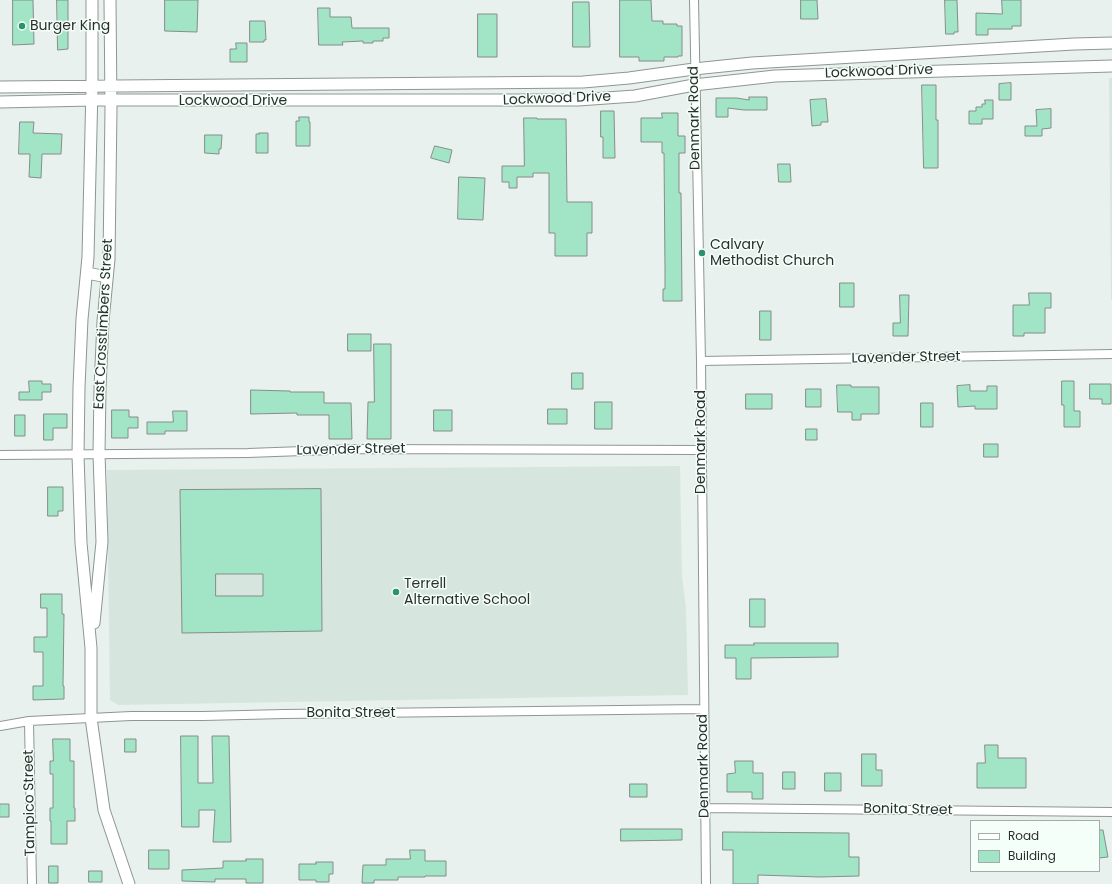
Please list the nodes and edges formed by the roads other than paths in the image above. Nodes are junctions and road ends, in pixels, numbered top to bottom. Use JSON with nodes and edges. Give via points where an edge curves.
{"nodes":[{"id":1,"x":92,"y":0,"type":"edge"},
{"id":2,"x":110,"y":0,"type":"edge"},
{"id":3,"x":694,"y":0,"type":"edge"},
{"id":4,"x":1112,"y":43,"type":"edge"},
{"id":5,"x":842,"y":57,"type":"junction"},
{"id":6,"x":1112,"y":66,"type":"edge"},
{"id":7,"x":694,"y":69,"type":"junction"},
{"id":8,"x":842,"y":73,"type":"junction"},
{"id":9,"x":302,"y":84,"type":"junction"},
{"id":10,"x":530,"y":84,"type":"junction"},
{"id":11,"x":694,"y":85,"type":"junction"},
{"id":12,"x":0,"y":87,"type":"edge"},
{"id":13,"x":92,"y":87,"type":"junction"},
{"id":14,"x":111,"y":87,"type":"junction"},
{"id":15,"x":92,"y":100,"type":"junction"},
{"id":16,"x":530,"y":100,"type":"junction"},
{"id":17,"x":111,"y":101,"type":"junction"},
{"id":18,"x":302,"y":101,"type":"junction"},
{"id":19,"x":0,"y":102,"type":"edge"},
{"id":20,"x":87,"y":273,"type":"junction"},
{"id":21,"x":108,"y":277,"type":"junction"},
{"id":22,"x":1112,"y":354,"type":"edge"},
{"id":23,"x":701,"y":361,"type":"junction"},
{"id":24,"x":702,"y":450,"type":"junction"},
{"id":25,"x":99,"y":454,"type":"junction"},
{"id":26,"x":0,"y":455,"type":"edge"},
{"id":27,"x":78,"y":455,"type":"junction"},
{"id":28,"x":91,"y":648,"type":"junction"},
{"id":29,"x":703,"y":709,"type":"junction"},
{"id":30,"x":91,"y":718,"type":"junction"},
{"id":31,"x":29,"y":721,"type":"junction"},
{"id":32,"x":0,"y":726,"type":"edge"},
{"id":33,"x":704,"y":808,"type":"junction"},
{"id":34,"x":1112,"y":812,"type":"edge"},
{"id":35,"x":32,"y":884,"type":"edge"},
{"id":36,"x":129,"y":884,"type":"edge"},
{"id":37,"x":706,"y":884,"type":"edge"}],
"edges":[{"from":1,"to":13,"type":"main road","name":"East Crosstimbers Street"},
{"from":2,"to":14,"type":"main road","name":"East Crosstimbers Street"},
{"from":3,"to":7,"type":"street","name":"Denmark Road"},
{"from":4,"to":5,"type":"main road","name":"Lockwood Drive"},
{"from":5,"to":7,"type":"main road","name":"Lockwood Drive"},
{"from":5,"to":8,"type":"main road"},
{"from":6,"to":8,"type":"main road","name":"Lockwood Drive"},
{"from":7,"to":10,"type":"main road","name":"Lockwood Drive","via":[[629,78]]},
{"from":7,"to":11,"type":"street","name":"Denmark Road"},
{"from":8,"to":11,"type":"main road","name":"Lockwood Drive","via":[[775,76]]},
{"from":9,"to":10,"type":"main road","name":"Lockwood Drive"},
{"from":9,"to":14,"type":"main road","name":"Lockwood Drive"},
{"from":9,"to":18,"type":"main road"},
{"from":10,"to":16,"type":"main road"},
{"from":11,"to":16,"type":"main road","name":"Lockwood Drive","via":[[635,96]]},
{"from":11,"to":23,"type":"street","name":"Denmark Road"},
{"from":12,"to":13,"type":"main road","name":"Lockwood Drive"},
{"from":13,"to":14,"type":"main road","name":"Lockwood Drive"},
{"from":13,"to":15,"type":"main road","name":"East Crosstimbers Street"},
{"from":14,"to":17,"type":"main road","name":"East Crosstimbers Street"},
{"from":15,"to":17,"type":"main road","name":"Lockwood Drive"},
{"from":15,"to":19,"type":"main road","name":"Lockwood Drive"},
{"from":15,"to":20,"type":"main road","name":"East Crosstimbers Street"},
{"from":16,"to":18,"type":"main road","name":"Lockwood Drive"},
{"from":17,"to":18,"type":"main road","name":"Lockwood Drive"},
{"from":17,"to":21,"type":"main road","name":"East Crosstimbers Street"},
{"from":20,"to":21,"type":"main road"},
{"from":20,"to":27,"type":"main road","name":"East Crosstimbers Street","via":[[82,319]]},
{"from":21,"to":25,"type":"main road","name":"East Crosstimbers Street","via":[[103,321]]},
{"from":22,"to":23,"type":"street","name":"Lavender Street"},
{"from":23,"to":24,"type":"street","name":"Denmark Road"},
{"from":24,"to":25,"type":"street","name":"Lavender Street","via":[[358,449]]},
{"from":24,"to":29,"type":"street","name":"Denmark Road"},
{"from":25,"to":27,"type":"street","name":"Lavender Street"},
{"from":25,"to":28,"type":"main road","name":"East Crosstimbers Street","via":[[102,542]]},
{"from":26,"to":27,"type":"street","name":"Lavender Street"},
{"from":27,"to":28,"type":"main road","name":"East Crosstimbers Street","via":[[81,543]]},
{"from":28,"to":30,"type":"main road","name":"East Crosstimbers Street"},
{"from":29,"to":30,"type":"street","name":"Bonita Street"},
{"from":29,"to":33,"type":"street","name":"Denmark Road"},
{"from":30,"to":31,"type":"street","name":"Bonita Street"},
{"from":30,"to":36,"type":"main road","name":"East Crosstimbers Street","via":[[104,810]]},
{"from":31,"to":32,"type":"street","name":"Bonita Street"},
{"from":31,"to":35,"type":"street","name":"Tampico Street"},
{"from":33,"to":34,"type":"street","name":"Bonita Street"},
{"from":33,"to":37,"type":"street","name":"Denmark Road"}]}
